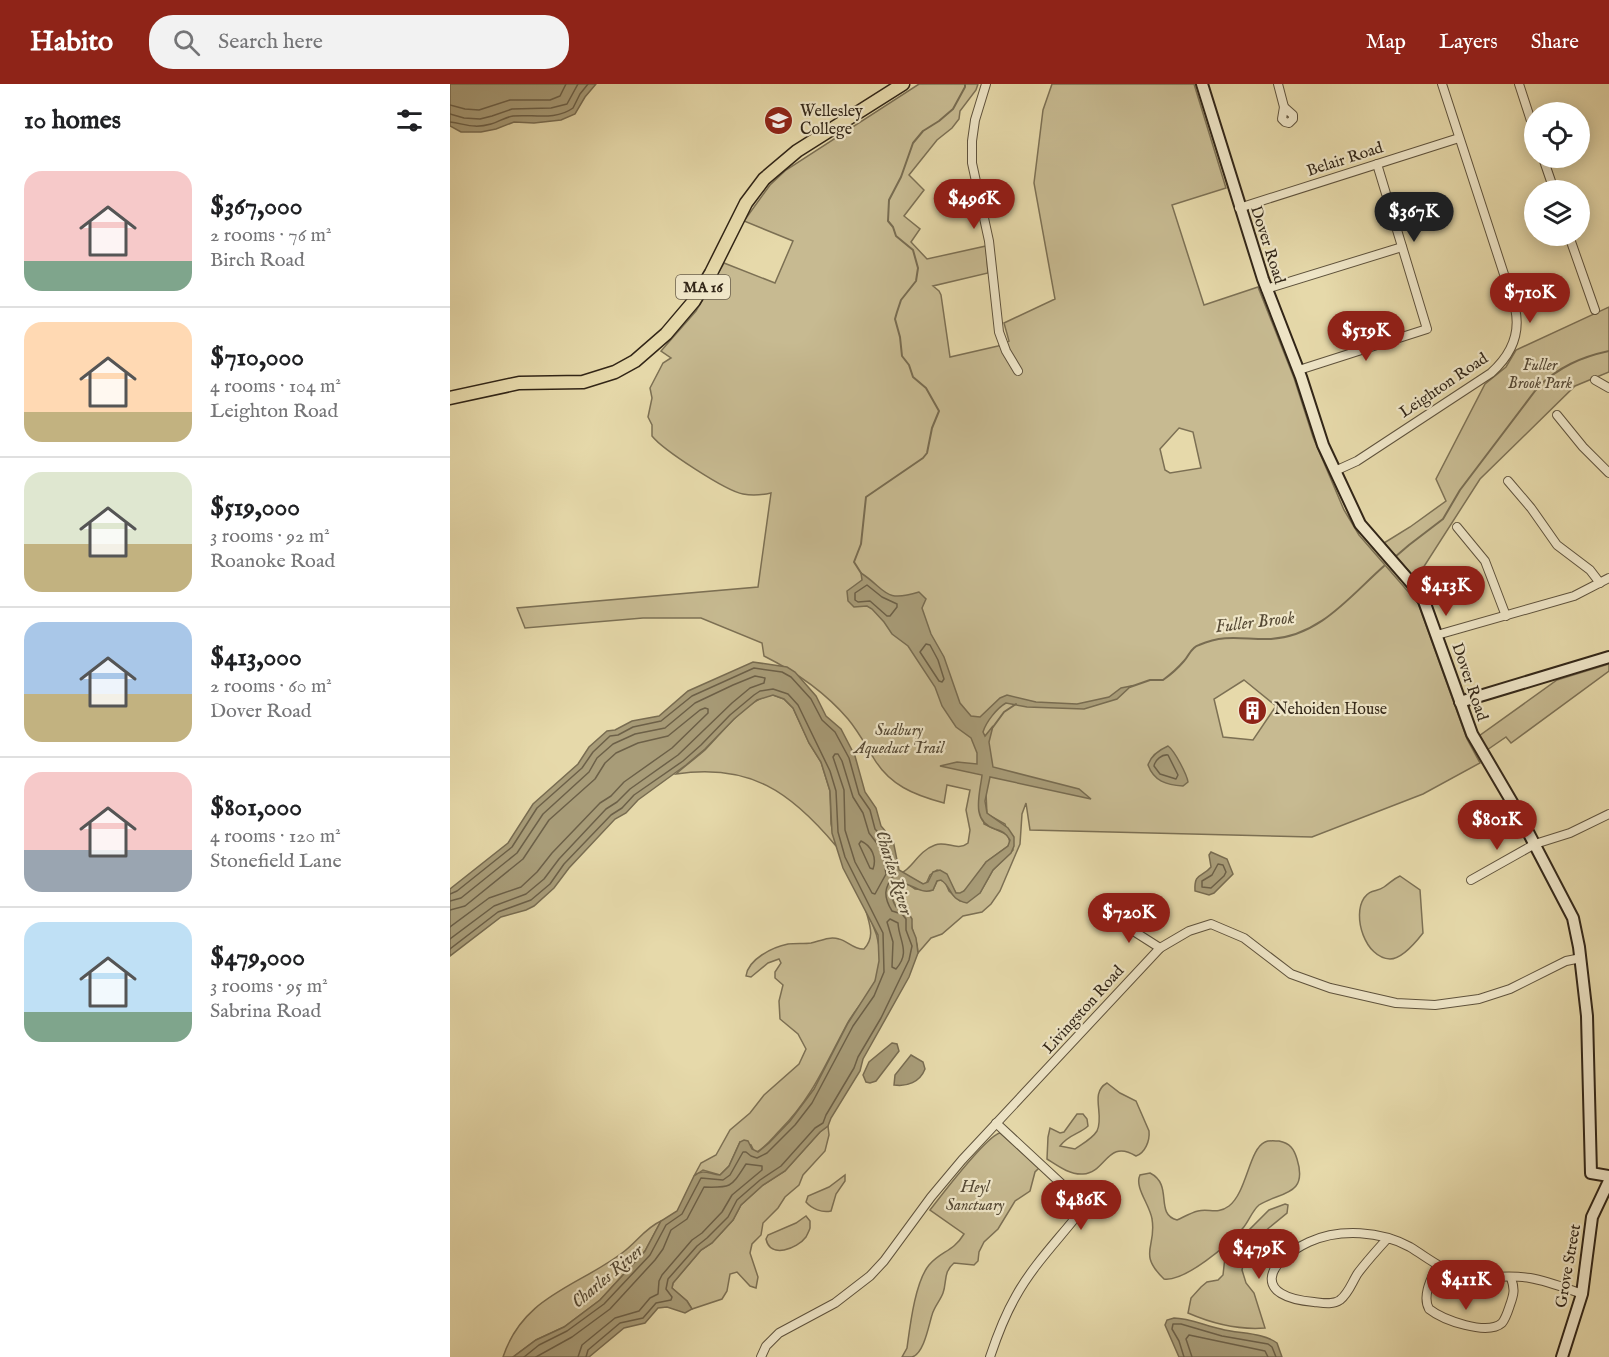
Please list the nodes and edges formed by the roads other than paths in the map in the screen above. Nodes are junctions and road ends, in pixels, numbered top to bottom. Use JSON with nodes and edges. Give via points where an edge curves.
{"nodes":[{"id":1,"x":903,"y":84,"type":"edge"},
{"id":2,"x":986,"y":84,"type":"edge"},
{"id":3,"x":1202,"y":84,"type":"edge"},
{"id":4,"x":1278,"y":84,"type":"edge"},
{"id":5,"x":1442,"y":84,"type":"edge"},
{"id":6,"x":1520,"y":84,"type":"edge"},
{"id":7,"x":1525,"y":102,"type":"edge"},
{"id":8,"x":1284,"y":107,"type":"dead end"},
{"id":9,"x":1459,"y":138,"type":"junction"},
{"id":10,"x":1377,"y":164,"type":"junction"},
{"id":11,"x":1239,"y":208,"type":"junction"},
{"id":12,"x":1573,"y":246,"type":"edge"},
{"id":13,"x":1402,"y":247,"type":"junction"},
{"id":14,"x":1266,"y":289,"type":"junction"},
{"id":15,"x":1595,"y":310,"type":"dead end"},
{"id":16,"x":1018,"y":370,"type":"dead end"},
{"id":17,"x":1299,"y":370,"type":"junction"},
{"id":18,"x":1595,"y":380,"type":"dead end"},
{"id":19,"x":1609,"y":388,"type":"edge"},
{"id":20,"x":450,"y":398,"type":"edge"},
{"id":21,"x":1557,"y":415,"type":"dead end"},
{"id":22,"x":1335,"y":471,"type":"junction"},
{"id":23,"x":1609,"y":473,"type":"edge"},
{"id":24,"x":1508,"y":481,"type":"dead end"},
{"id":25,"x":1457,"y":527,"type":"dead end"},
{"id":26,"x":1609,"y":578,"type":"edge"},
{"id":27,"x":1600,"y":583,"type":"junction"},
{"id":28,"x":1506,"y":616,"type":"junction"},
{"id":29,"x":1437,"y":635,"type":"junction"},
{"id":30,"x":1609,"y":657,"type":"edge"},
{"id":31,"x":1460,"y":702,"type":"junction"},
{"id":32,"x":1609,"y":814,"type":"edge"},
{"id":33,"x":1535,"y":844,"type":"junction"},
{"id":34,"x":1471,"y":880,"type":"dead end"},
{"id":35,"x":1113,"y":918,"type":"dead end"},
{"id":36,"x":1160,"y":948,"type":"junction"},
{"id":37,"x":1581,"y":958,"type":"junction"},
{"id":38,"x":996,"y":1123,"type":"junction"},
{"id":39,"x":1609,"y":1176,"type":"edge"},
{"id":40,"x":1609,"y":1181,"type":"edge"},
{"id":41,"x":1387,"y":1239,"type":"junction"},
{"id":42,"x":1437,"y":1266,"type":"junction"},
{"id":43,"x":1511,"y":1278,"type":"junction"},
{"id":44,"x":1524,"y":1278,"type":"junction"},
{"id":45,"x":1515,"y":1289,"type":"junction"},
{"id":46,"x":1582,"y":1294,"type":"junction"},
{"id":47,"x":761,"y":1357,"type":"edge"},
{"id":48,"x":990,"y":1357,"type":"edge"},
{"id":49,"x":1562,"y":1357,"type":"edge"}],
"edges":[{"from":1,"to":20,"type":"main road","number":"MA 16","via":[[797,151],[764,179],[746,203],[694,301],[666,334],[635,361],[588,381],[519,383]]},
{"from":2,"to":16,"type":"street","via":[[975,120],[972,158],[989,241],[1000,336]]},
{"from":3,"to":11,"type":"street","name":"Dover Road"},
{"from":4,"to":8,"type":"street"},
{"from":5,"to":9,"type":"street","name":"Leighton Road"},
{"from":6,"to":7,"type":"street"},
{"from":9,"to":10,"type":"street","name":"Belair Road"},
{"from":9,"to":22,"type":"street","name":"Leighton Road","via":[[1515,308],[1514,341],[1491,373],[1362,458]]},
{"from":10,"to":11,"type":"street","name":"Belair Road"},
{"from":10,"to":13,"type":"street"},
{"from":11,"to":14,"type":"street","name":"Dover Road"},
{"from":12,"to":15,"type":"street"},
{"from":13,"to":14,"type":"street"},
{"from":13,"to":17,"type":"street","via":[[1427,329]]},
{"from":14,"to":17,"type":"street","name":"Dover Road"},
{"from":17,"to":22,"type":"street","name":"Dover Road","via":[[1316,427]]},
{"from":18,"to":19,"type":"street"},
{"from":21,"to":23,"type":"street"},
{"from":22,"to":29,"type":"street","name":"Dover Road","via":[[1364,528],[1424,601]]},
{"from":24,"to":27,"type":"street","via":[[1557,544]]},
{"from":25,"to":28,"type":"street","via":[[1485,561]]},
{"from":26,"to":27,"type":"street"},
{"from":27,"to":28,"type":"street","via":[[1574,596]]},
{"from":28,"to":29,"type":"street"},
{"from":29,"to":31,"type":"street","name":"Dover Road"},
{"from":30,"to":31,"type":"street"},
{"from":31,"to":33,"type":"street","name":"Dover Road","via":[[1475,741]]},
{"from":32,"to":33,"type":"street"},
{"from":33,"to":34,"type":"street"},
{"from":33,"to":37,"type":"street","name":"Dover Road","via":[[1570,910]]},
{"from":35,"to":36,"type":"street"},
{"from":36,"to":37,"type":"street","name":"Livingston Road","via":[[1189,931],[1211,924],[1245,938],[1291,974],[1310,982],[1421,1004],[1447,1004],[1487,996]]},
{"from":36,"to":38,"type":"street","name":"Livingston Road"},
{"from":37,"to":39,"type":"street","name":"Dover Road","via":[[1589,1048],[1591,1173]]},
{"from":38,"to":47,"type":"street","name":"Livingston Road","via":[[931,1197],[870,1276],[835,1303],[779,1333]]},
{"from":38,"to":48,"type":"street","via":[[1066,1188],[1077,1209],[1076,1217],[1016,1296]]},
{"from":40,"to":46,"type":"street","name":"Grove Street","via":[[1592,1217]]},
{"from":41,"to":41,"type":"street","via":[[1354,1233],[1312,1240],[1277,1265],[1271,1276],[1273,1286],[1289,1298],[1335,1302],[1344,1296],[1358,1272]]},
{"from":41,"to":42,"type":"street","via":[[1405,1245]]},
{"from":42,"to":43,"type":"street","via":[[1462,1275]]},
{"from":42,"to":45,"type":"street","via":[[1430,1280],[1427,1305],[1434,1313],[1456,1322],[1480,1328],[1498,1325],[1505,1319]]},
{"from":43,"to":44,"type":"street"},
{"from":43,"to":45,"type":"street"},
{"from":44,"to":45,"type":"street"},
{"from":44,"to":46,"type":"street"},
{"from":46,"to":49,"type":"street","name":"Grove Street"}]}
